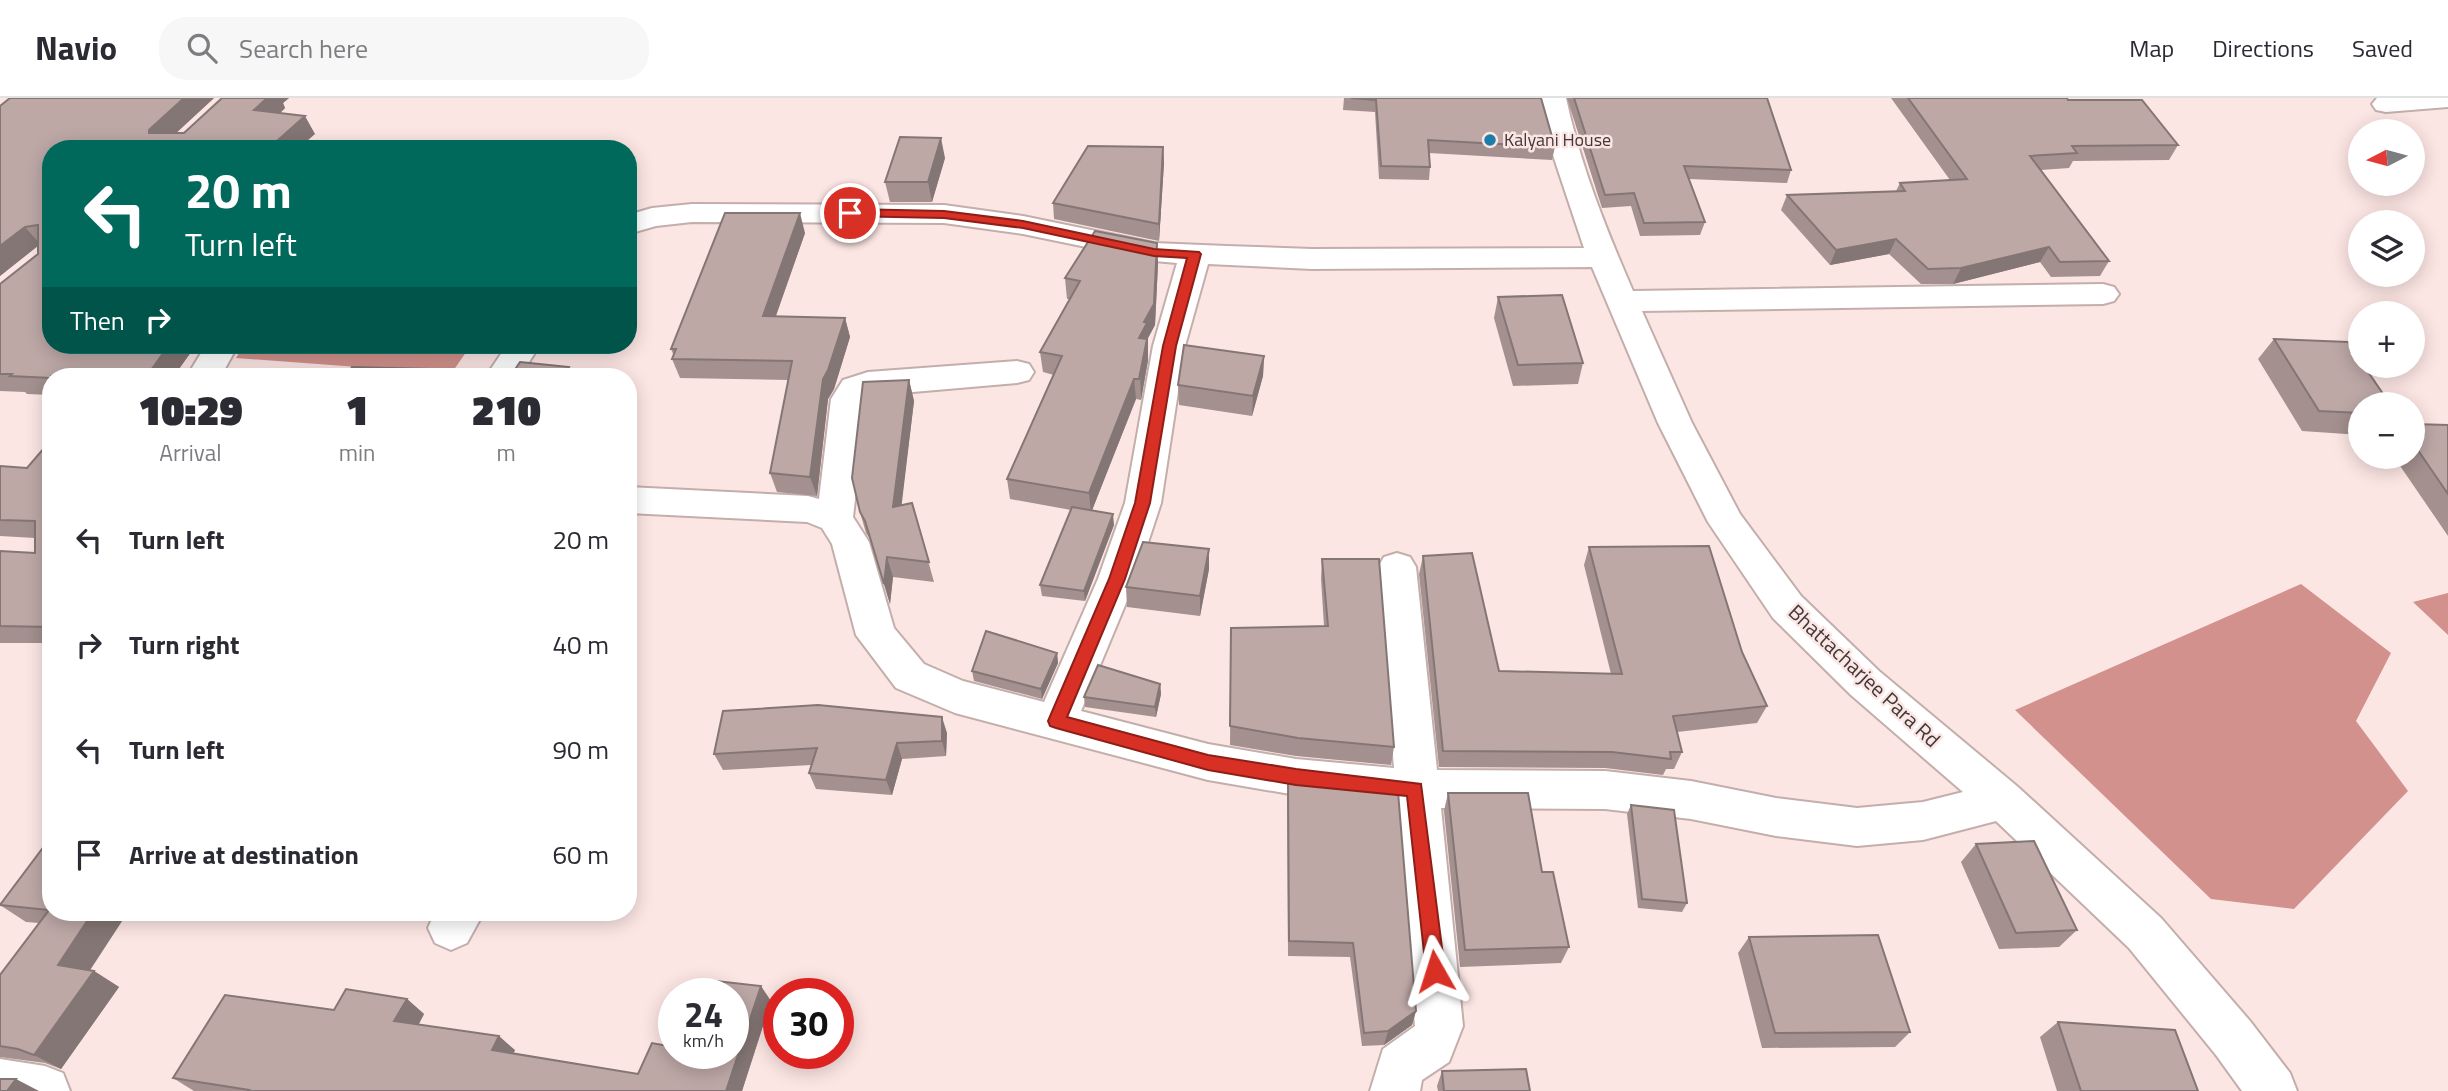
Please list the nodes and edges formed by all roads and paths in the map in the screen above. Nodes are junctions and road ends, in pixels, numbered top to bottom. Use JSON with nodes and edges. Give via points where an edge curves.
{"nodes":[{"id":1,"x":1552,"y":98,"type":"edge"},
{"id":2,"x":2448,"y":99,"type":"edge"},
{"id":3,"x":2386,"y":104,"type":"dead end"},
{"id":4,"x":637,"y":222,"type":"edge"},
{"id":5,"x":1195,"y":254,"type":"junction"},
{"id":6,"x":1603,"y":257,"type":"junction"},
{"id":7,"x":2103,"y":294,"type":"dead end"},
{"id":8,"x":1624,"y":301,"type":"junction"},
{"id":9,"x":1017,"y":372,"type":"dead end"},
{"id":10,"x":637,"y":500,"type":"edge"},
{"id":11,"x":835,"y":518,"type":"junction"},
{"id":12,"x":1396,"y":567,"type":"dead end"},
{"id":13,"x":1056,"y":721,"type":"junction"},
{"id":14,"x":1415,"y":789,"type":"junction"},
{"id":15,"x":2003,"y":800,"type":"junction"},
{"id":16,"x":0,"y":1084,"type":"edge"},
{"id":17,"x":45,"y":1091,"type":"edge"},
{"id":18,"x":1395,"y":1091,"type":"edge"},
{"id":19,"x":2272,"y":1091,"type":"edge"}],
"edges":[{"from":1,"to":6,"type":"street","name":"Bhattacharjee Para Rd"},
{"from":2,"to":3,"type":"street"},
{"from":4,"to":5,"type":"street","via":[[692,213],[944,215],[1023,225],[1154,253]]},
{"from":5,"to":6,"type":"street","via":[[1312,259]]},
{"from":5,"to":13,"type":"street","via":[[1170,346],[1143,503],[1117,579]]},
{"from":6,"to":8,"type":"street","name":"Bhattacharjee Para Rd"},
{"from":7,"to":8,"type":"street"},
{"from":8,"to":15,"type":"street","name":"Bhattacharjee Para Rd","via":[[1675,423],[1726,522],[1787,607],[1866,683]]},
{"from":9,"to":11,"type":"street","via":[[868,383],[855,388],[848,399]]},
{"from":10,"to":11,"type":"street","via":[[808,509]]},
{"from":11,"to":13,"type":"street","via":[[850,542],[876,635],[910,676],[955,696]]},
{"from":12,"to":14,"type":"street"},
{"from":13,"to":14,"type":"street","via":[[1208,762]]},
{"from":14,"to":15,"type":"street","via":[[1605,790],[1857,827],[1923,821]]},
{"from":14,"to":18,"type":"street","via":[[1439,1027],[1432,1045],[1400,1066]]},
{"from":15,"to":19,"type":"street","name":"Bhattacharjee Para Rd","via":[[2145,933]]},
{"from":16,"to":17,"type":"street"}]}
